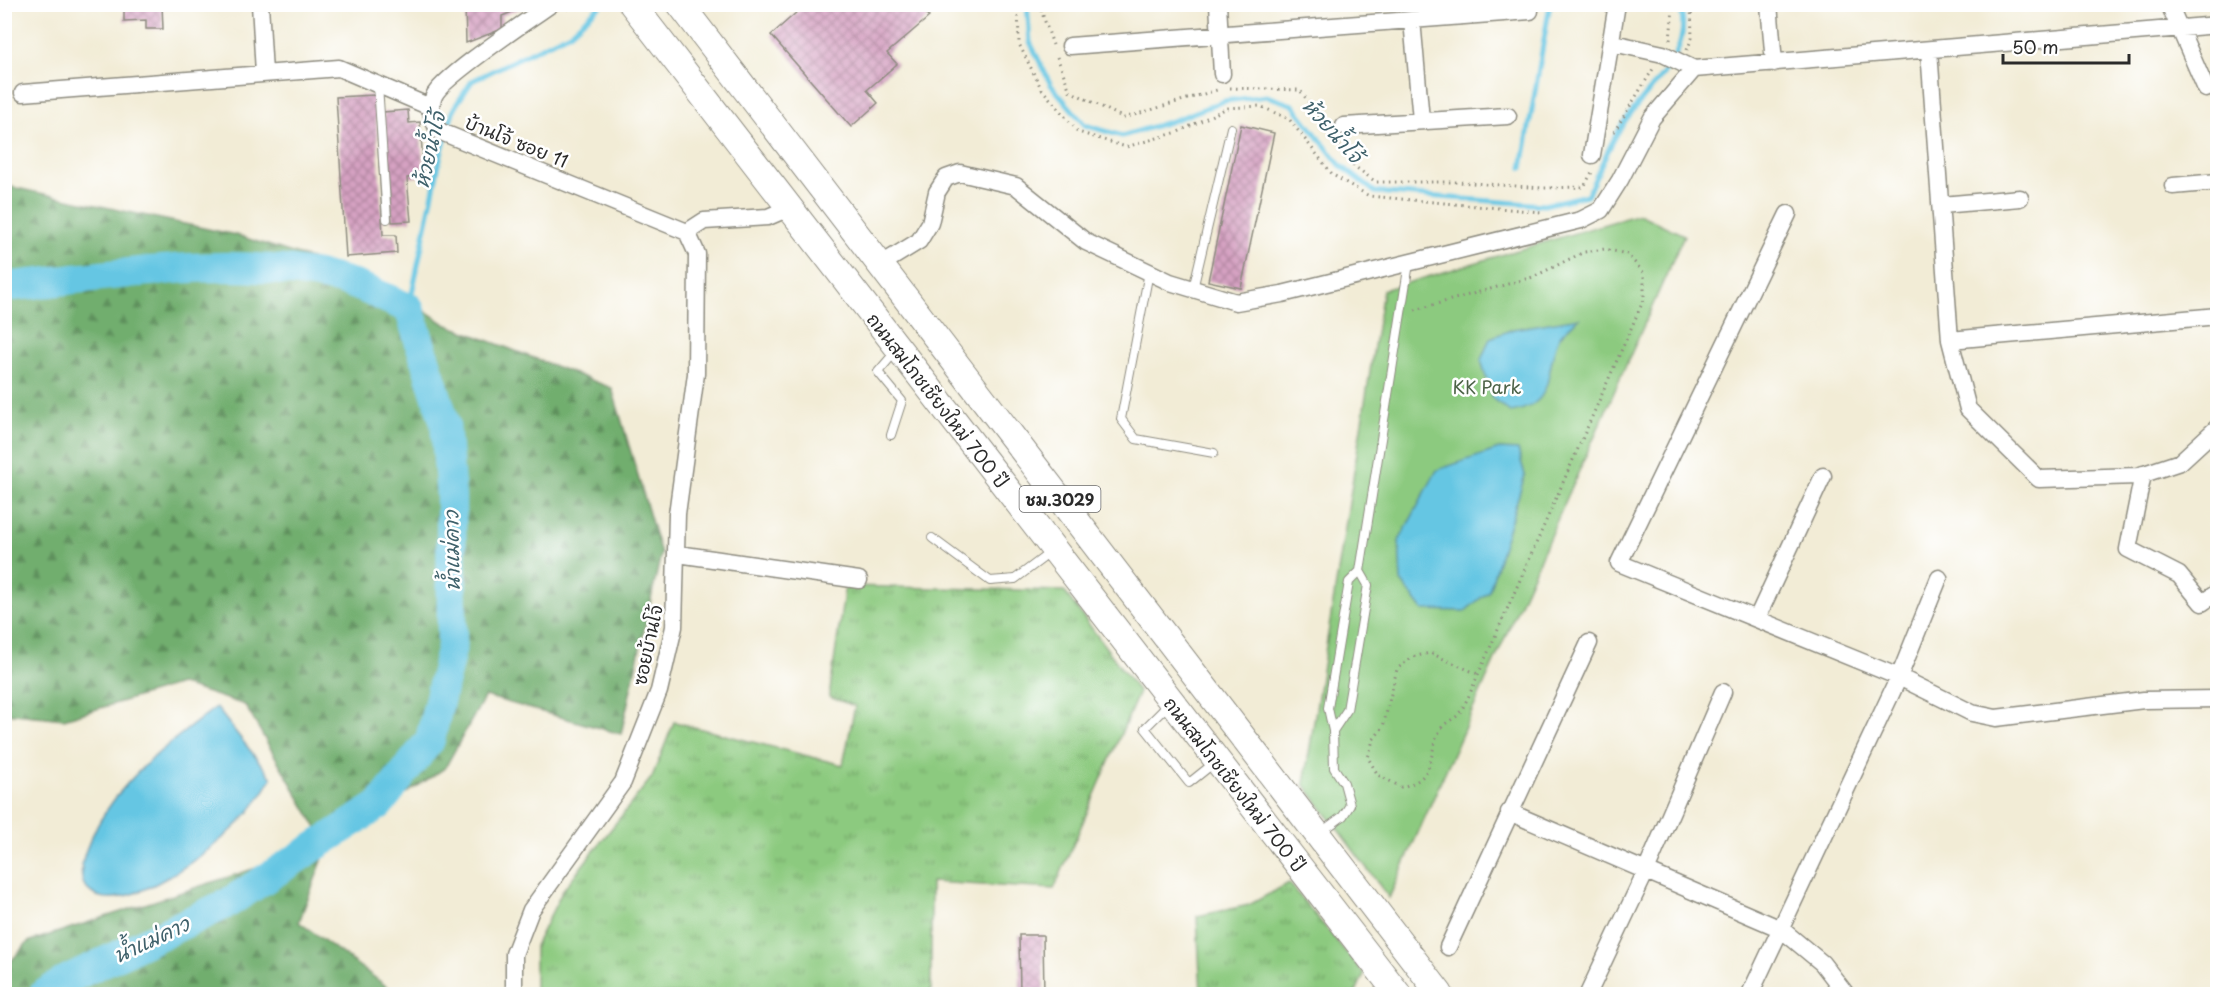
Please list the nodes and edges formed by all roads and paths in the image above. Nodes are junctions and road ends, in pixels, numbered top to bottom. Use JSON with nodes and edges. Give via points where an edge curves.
{"nodes":[{"id":1,"x":260,"y":4,"type":"edge"},
{"id":2,"x":551,"y":4,"type":"edge"},
{"id":3,"x":680,"y":4,"type":"edge"},
{"id":4,"x":1218,"y":4,"type":"edge"},
{"id":5,"x":1617,"y":4,"type":"edge"},
{"id":6,"x":1768,"y":4,"type":"edge"},
{"id":7,"x":2169,"y":4,"type":"edge"},
{"id":8,"x":635,"y":9,"type":"edge"},
{"id":9,"x":1530,"y":11,"type":"dead end"},
{"id":10,"x":1412,"y":20,"type":"junction"},
{"id":11,"x":2217,"y":25,"type":"edge"},
{"id":12,"x":2181,"y":28,"type":"junction"},
{"id":13,"x":1220,"y":34,"type":"junction"},
{"id":14,"x":1613,"y":43,"type":"junction"},
{"id":15,"x":1070,"y":46,"type":"dead end"},
{"id":16,"x":1929,"y":50,"type":"junction"},
{"id":17,"x":1774,"y":63,"type":"junction"},
{"id":18,"x":1688,"y":66,"type":"junction"},
{"id":19,"x":264,"y":73,"type":"junction"},
{"id":20,"x":1222,"y":74,"type":"dead end"},
{"id":21,"x":378,"y":84,"type":"junction"},
{"id":22,"x":2206,"y":89,"type":"dead end"},
{"id":23,"x":23,"y":93,"type":"dead end"},
{"id":24,"x":430,"y":107,"type":"junction"},
{"id":25,"x":1508,"y":116,"type":"dead end"},
{"id":26,"x":1422,"y":120,"type":"junction"},
{"id":27,"x":1344,"y":126,"type":"dead end"},
{"id":28,"x":1231,"y":128,"type":"dead end"},
{"id":29,"x":1592,"y":155,"type":"dead end"},
{"id":30,"x":2217,"y":182,"type":"edge"},
{"id":31,"x":2173,"y":186,"type":"dead end"},
{"id":32,"x":2020,"y":198,"type":"dead end"},
{"id":33,"x":1942,"y":205,"type":"junction"},
{"id":34,"x":789,"y":208,"type":"junction"},
{"id":35,"x":1788,"y":214,"type":"dead end"},
{"id":36,"x":387,"y":219,"type":"dead end"},
{"id":37,"x":687,"y":232,"type":"junction"},
{"id":38,"x":1409,"y":263,"type":"junction"},
{"id":39,"x":880,"y":265,"type":"junction"},
{"id":40,"x":1149,"y":272,"type":"junction"},
{"id":41,"x":1193,"y":289,"type":"junction"},
{"id":42,"x":1401,"y":314,"type":"junction"},
{"id":43,"x":2217,"y":316,"type":"edge"},
{"id":44,"x":1950,"y":340,"type":"junction"},
{"id":45,"x":898,"y":348,"type":"junction"},
{"id":46,"x":2217,"y":426,"type":"edge"},
{"id":47,"x":891,"y":435,"type":"dead end"},
{"id":48,"x":1214,"y":453,"type":"dead end"},
{"id":49,"x":2143,"y":474,"type":"junction"},
{"id":50,"x":1823,"y":476,"type":"dead end"},
{"id":51,"x":932,"y":538,"type":"dead end"},
{"id":52,"x":1054,"y":550,"type":"junction"},
{"id":53,"x":678,"y":554,"type":"junction"},
{"id":54,"x":1360,"y":571,"type":"junction"},
{"id":55,"x":1940,"y":578,"type":"dead end"},
{"id":56,"x":859,"y":580,"type":"dead end"},
{"id":57,"x":2217,"y":592,"type":"edge"},
{"id":58,"x":1757,"y":618,"type":"junction"},
{"id":59,"x":1589,"y":643,"type":"dead end"},
{"id":60,"x":1478,"y":674,"type":"junction"},
{"id":61,"x":1899,"y":677,"type":"junction"},
{"id":62,"x":1723,"y":692,"type":"dead end"},
{"id":63,"x":2217,"y":699,"type":"edge"},
{"id":64,"x":1172,"y":702,"type":"junction"},
{"id":65,"x":1333,"y":731,"type":"junction"},
{"id":66,"x":1217,"y":761,"type":"junction"},
{"id":67,"x":1509,"y":812,"type":"junction"},
{"id":68,"x":1318,"y":835,"type":"junction"},
{"id":69,"x":1646,"y":871,"type":"junction"},
{"id":70,"x":1781,"y":930,"type":"junction"},
{"id":71,"x":1448,"y":947,"type":"dead end"},
{"id":72,"x":514,"y":994,"type":"edge"},
{"id":73,"x":1398,"y":994,"type":"edge"},
{"id":74,"x":1440,"y":994,"type":"edge"},
{"id":75,"x":1588,"y":994,"type":"edge"},
{"id":76,"x":1750,"y":994,"type":"edge"},
{"id":77,"x":1846,"y":994,"type":"edge"}],
"edges":[{"from":1,"to":19,"type":"street"},
{"from":2,"to":24,"type":"street","via":[[452,77],[435,93]]},
{"from":3,"to":39,"type":"main road","name":"ถนนสมโภชเชียงใหม่ 700 ปี","number":"ชม.3029"},
{"from":4,"to":13,"type":"street"},
{"from":5,"to":14,"type":"street"},
{"from":6,"to":17,"type":"street"},
{"from":7,"to":12,"type":"street"},
{"from":8,"to":34,"type":"main road","name":"ถนนสมโภชเชียงใหม่ 700 ปี","number":"ชม.3029"},
{"from":9,"to":10,"type":"street"},
{"from":10,"to":13,"type":"street"},
{"from":10,"to":26,"type":"street"},
{"from":11,"to":12,"type":"street"},
{"from":12,"to":16,"type":"street"},
{"from":12,"to":22,"type":"street"},
{"from":13,"to":15,"type":"street"},
{"from":13,"to":20,"type":"street"},
{"from":14,"to":18,"type":"street","via":[[1663,54]]},
{"from":14,"to":29,"type":"street"},
{"from":16,"to":17,"type":"street"},
{"from":16,"to":33,"type":"street"},
{"from":17,"to":18,"type":"street"},
{"from":18,"to":38,"type":"street","via":[[1652,118],[1601,210],[1581,220]]},
{"from":19,"to":21,"type":"street","via":[[339,68]]},
{"from":19,"to":23,"type":"street"},
{"from":21,"to":24,"type":"street"},
{"from":21,"to":36,"type":"lane"},
{"from":24,"to":37,"type":"street","name":"บ้านโจ้ ซอย 11","via":[[431,118],[440,130]]},
{"from":25,"to":26,"type":"street"},
{"from":26,"to":27,"type":"street"},
{"from":28,"to":41,"type":"lane"},
{"from":30,"to":31,"type":"street"},
{"from":32,"to":33,"type":"street"},
{"from":33,"to":44,"type":"street"},
{"from":34,"to":37,"type":"street","via":[[768,217],[704,221]]},
{"from":34,"to":45,"type":"main road","name":"ถนนสมโภชเชียงใหม่ 700 ปี","number":"ชม.3029"},
{"from":35,"to":58,"type":"street","via":[[1619,563]]},
{"from":37,"to":53,"type":"street","name":"ซอยบ้านโจ้","via":[[697,254],[696,374],[677,514]]},
{"from":38,"to":41,"type":"street","via":[[1236,302]]},
{"from":38,"to":42,"type":"lane"},
{"from":39,"to":40,"type":"street","via":[[919,241],[930,223],[937,192],[946,178],[960,173],[1017,186],[1086,242]]},
{"from":39,"to":68,"type":"main road","name":"ถนนสมโภชเชียงใหม่ 700 ปี","number":"ชม.3029"},
{"from":40,"to":41,"type":"street"},
{"from":40,"to":48,"type":"lane","via":[[1122,419],[1136,439]]},
{"from":42,"to":54,"type":"lane"},
{"from":42,"to":60,"type":"path","via":[[1533,277],[1584,252],[1605,249],[1627,254],[1644,273],[1644,298]]},
{"from":43,"to":44,"type":"street"},
{"from":44,"to":49,"type":"street","via":[[1968,409],[2039,479]]},
{"from":45,"to":47,"type":"lane","via":[[878,372],[902,401]]},
{"from":45,"to":52,"type":"main road","name":"ถนนสมโภชเชียงใหม่ 700 ปี","number":"ชม.3029"},
{"from":46,"to":49,"type":"street","via":[[2180,462]]},
{"from":49,"to":57,"type":"street","via":[[2128,549],[2179,575],[2202,603]]},
{"from":50,"to":58,"type":"street"},
{"from":51,"to":52,"type":"lane","via":[[990,581],[1015,579]]},
{"from":52,"to":64,"type":"main road","name":"ถนนสมโภชเชียงใหม่ 700 ปี","number":"ชม.3029"},
{"from":53,"to":56,"type":"street"},
{"from":53,"to":72,"type":"street","name":"ซอยบ้านโจ้","via":[[674,627],[658,691],[623,783],[531,910],[514,954]]},
{"from":54,"to":65,"type":"lane","via":[[1348,582],[1328,708]]},
{"from":54,"to":65,"type":"lane","via":[[1368,585],[1347,710]]},
{"from":55,"to":61,"type":"street"},
{"from":58,"to":61,"type":"street"},
{"from":59,"to":67,"type":"street"},
{"from":60,"to":60,"type":"path","via":[[1430,653],[1412,657],[1397,669],[1383,727],[1373,740],[1368,758],[1378,776],[1401,787],[1418,783],[1426,773],[1437,735],[1467,700]]},
{"from":61,"to":63,"type":"street","via":[[1972,713],[1996,718],[2144,700]]},
{"from":61,"to":70,"type":"street"},
{"from":62,"to":69,"type":"street"},
{"from":64,"to":66,"type":"main road","name":"ถนนสมโภชเชียงใหม่ 700 ปี","number":"ชม.3029"},
{"from":64,"to":66,"type":"lane","via":[[1145,728],[1189,783]]},
{"from":65,"to":68,"type":"lane","via":[[1334,768],[1344,783],[1350,805],[1343,816]]},
{"from":66,"to":73,"type":"main road","name":"ถนนสมโภชเชียงใหม่ 700 ปี","number":"ชม.3029"},
{"from":67,"to":69,"type":"street"},
{"from":67,"to":71,"type":"street"},
{"from":68,"to":74,"type":"main road","name":"ถนนสมโภชเชียงใหม่ 700 ปี","number":"ชม.3029"},
{"from":69,"to":70,"type":"street"},
{"from":69,"to":75,"type":"street"},
{"from":70,"to":76,"type":"street"},
{"from":70,"to":77,"type":"street","via":[[1822,963]]}]}
